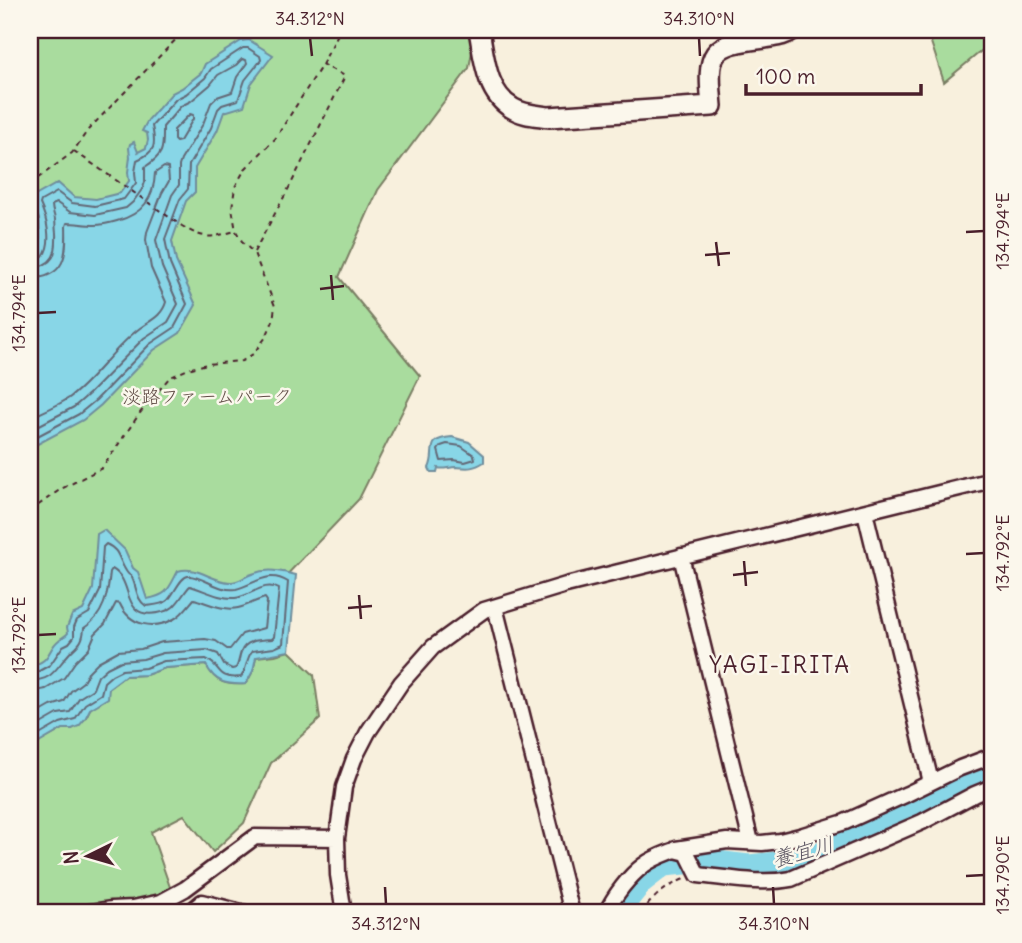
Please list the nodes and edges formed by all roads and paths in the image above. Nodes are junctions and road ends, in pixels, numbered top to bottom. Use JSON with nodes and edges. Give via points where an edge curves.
{"nodes":[{"id":1,"x":185,"y":30,"type":"edge"},
{"id":2,"x":338,"y":30,"type":"edge"},
{"id":3,"x":479,"y":30,"type":"edge"},
{"id":4,"x":792,"y":30,"type":"edge"},
{"id":5,"x":322,"y":65,"type":"junction"},
{"id":6,"x":74,"y":151,"type":"junction"},
{"id":7,"x":30,"y":184,"type":"edge"},
{"id":8,"x":236,"y":231,"type":"junction"},
{"id":9,"x":254,"y":253,"type":"junction"},
{"id":10,"x":992,"y":480,"type":"edge"},
{"id":11,"x":30,"y":511,"type":"edge"},
{"id":12,"x":865,"y":512,"type":"junction"},
{"id":13,"x":681,"y":556,"type":"junction"},
{"id":14,"x":495,"y":607,"type":"junction"},
{"id":15,"x":992,"y":756,"type":"edge"},
{"id":16,"x":931,"y":782,"type":"junction"},
{"id":17,"x":992,"y":787,"type":"edge"},
{"id":18,"x":337,"y":838,"type":"junction"},
{"id":19,"x":751,"y":842,"type":"junction"},
{"id":20,"x":681,"y":851,"type":"junction"},
{"id":21,"x":698,"y":876,"type":"junction"},
{"id":22,"x":85,"y":913,"type":"edge"},
{"id":23,"x":189,"y":913,"type":"edge"},
{"id":24,"x":245,"y":913,"type":"edge"},
{"id":25,"x":344,"y":913,"type":"edge"},
{"id":26,"x":572,"y":913,"type":"edge"},
{"id":27,"x":606,"y":913,"type":"edge"},
{"id":28,"x":641,"y":913,"type":"edge"}],
"edges":[{"from":1,"to":6,"type":"path"},
{"from":2,"to":5,"type":"path"},
{"from":3,"to":4,"type":"street","via":[[496,93],[512,108],[549,117],[712,106],[709,75],[716,53],[738,41]]},
{"from":5,"to":8,"type":"path","via":[[275,139],[245,169],[235,187]]},
{"from":5,"to":9,"type":"path","via":[[345,76]]},
{"from":6,"to":7,"type":"path"},
{"from":6,"to":8,"type":"path","via":[[199,235]]},
{"from":8,"to":9,"type":"path"},
{"from":9,"to":11,"type":"path","via":[[275,306],[266,337],[253,354],[242,361],[207,364],[169,378],[102,468]]},
{"from":10,"to":12,"type":"street"},
{"from":12,"to":13,"type":"street"},
{"from":12,"to":16,"type":"street"},
{"from":13,"to":14,"type":"street"},
{"from":13,"to":19,"type":"street"},
{"from":14,"to":18,"type":"street","via":[[433,647],[401,683],[354,759],[344,787]]},
{"from":14,"to":26,"type":"street"},
{"from":15,"to":16,"type":"street"},
{"from":16,"to":19,"type":"street","via":[[845,822],[780,841]]},
{"from":17,"to":21,"type":"street","via":[[791,879],[762,882]]},
{"from":18,"to":22,"type":"street","via":[[255,837],[161,902]]},
{"from":18,"to":25,"type":"street"},
{"from":19,"to":20,"type":"street","via":[[716,842]]},
{"from":20,"to":21,"type":"street"},
{"from":20,"to":27,"type":"street","via":[[644,865]]},
{"from":21,"to":28,"type":"path","via":[[662,890]]},
{"from":23,"to":24,"type":"street","via":[[202,902]]}]}
